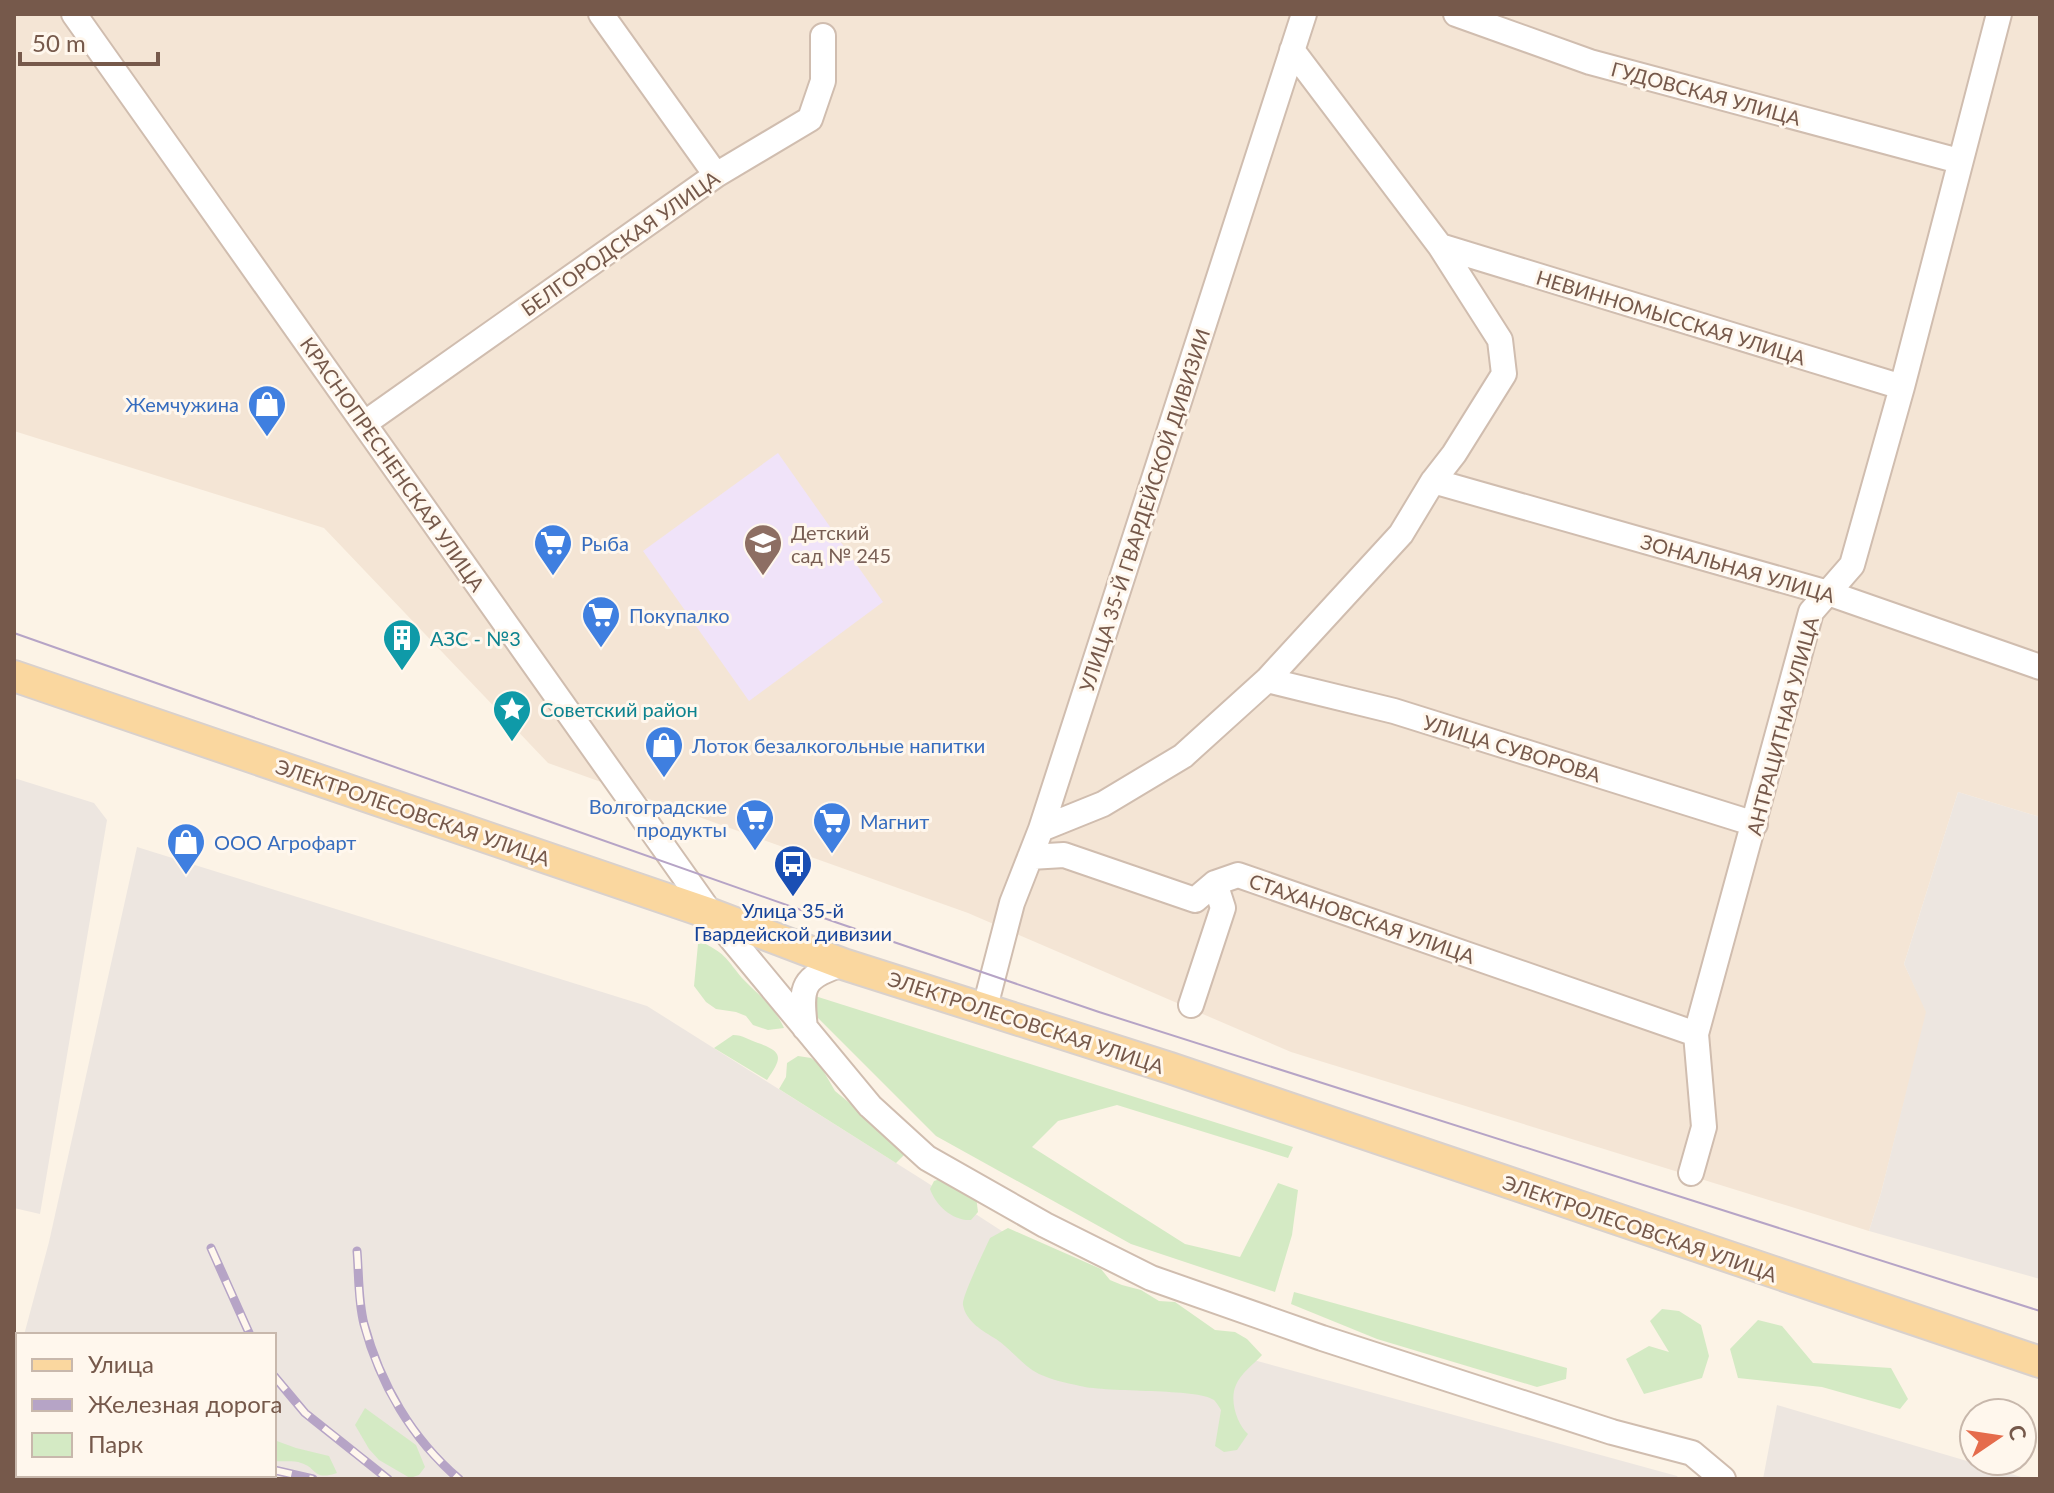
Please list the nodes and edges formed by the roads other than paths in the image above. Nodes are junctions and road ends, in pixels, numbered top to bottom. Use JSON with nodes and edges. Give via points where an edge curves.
{"nodes":[{"id":1,"x":74,"y":14,"type":"edge"},
{"id":2,"x":601,"y":14,"type":"edge"},
{"id":3,"x":1304,"y":14,"type":"edge"},
{"id":4,"x":1456,"y":14,"type":"edge"},
{"id":5,"x":1999,"y":14,"type":"edge"},
{"id":6,"x":823,"y":36,"type":"dead end"},
{"id":7,"x":1292,"y":50,"type":"junction"},
{"id":8,"x":1959,"y":161,"type":"junction"},
{"id":9,"x":716,"y":175,"type":"junction"},
{"id":10,"x":1440,"y":246,"type":"junction"},
{"id":11,"x":1902,"y":387,"type":"junction"},
{"id":12,"x":365,"y":423,"type":"junction"},
{"id":13,"x":1433,"y":481,"type":"junction"},
{"id":14,"x":1828,"y":593,"type":"junction"},
{"id":15,"x":2040,"y":667,"type":"edge"},
{"id":16,"x":14,"y":676,"type":"edge"},
{"id":17,"x":1267,"y":680,"type":"junction"},
{"id":18,"x":1755,"y":824,"type":"junction"},
{"id":19,"x":1041,"y":829,"type":"junction"},
{"id":20,"x":1030,"y":857,"type":"junction"},
{"id":21,"x":1215,"y":883,"type":"junction"},
{"id":22,"x":711,"y":914,"type":"junction"},
{"id":23,"x":843,"y":964,"type":"junction"},
{"id":24,"x":1191,"y":1005,"type":"dead end"},
{"id":25,"x":985,"y":1007,"type":"junction"},
{"id":26,"x":805,"y":1028,"type":"junction"},
{"id":27,"x":1696,"y":1034,"type":"junction"},
{"id":28,"x":1691,"y":1173,"type":"dead end"},
{"id":29,"x":2040,"y":1362,"type":"edge"},
{"id":30,"x":1723,"y":1479,"type":"edge"}],
"edges":[{"from":1,"to":12,"type":"street","name":"КРАСНОПРЕСНЕНСКАЯ УЛИЦА"},
{"from":2,"to":9,"type":"street"},
{"from":3,"to":7,"type":"street","name":"УЛИЦА 35-Й ГВАРДЕЙСКОЙ ДИВИЗИИ"},
{"from":4,"to":8,"type":"street","name":"ГУДОВСКАЯ УЛИЦА","via":[[1590,62]]},
{"from":5,"to":8,"type":"street","name":"АНТРАЦИТНАЯ УЛИЦА"},
{"from":6,"to":9,"type":"street","name":"БЕЛГОРОДСКАЯ УЛИЦА","via":[[823,81],[810,119]]},
{"from":7,"to":10,"type":"street"},
{"from":7,"to":19,"type":"street","name":"УЛИЦА 35-Й ГВАРДЕЙСКОЙ ДИВИЗИИ"},
{"from":8,"to":11,"type":"street","name":"АНТРАЦИТНАЯ УЛИЦА"},
{"from":9,"to":12,"type":"street","name":"БЕЛГОРОДСКАЯ УЛИЦА"},
{"from":10,"to":11,"type":"street","name":"НЕВИННОМЫССКАЯ УЛИЦА"},
{"from":10,"to":13,"type":"street","via":[[1500,340],[1504,374]]},
{"from":11,"to":14,"type":"street","name":"АНТРАЦИТНАЯ УЛИЦА","via":[[1852,565]]},
{"from":12,"to":22,"type":"street","name":"КРАСНОПРЕСНЕНСКАЯ УЛИЦА"},
{"from":13,"to":14,"type":"street","name":"ЗОНАЛЬНАЯ УЛИЦА"},
{"from":13,"to":17,"type":"street","via":[[1401,534]]},
{"from":14,"to":15,"type":"street","name":"ЗОНАЛЬНАЯ УЛИЦА"},
{"from":14,"to":18,"type":"street","name":"АНТРАЦИТНАЯ УЛИЦА","via":[[1811,612]]},
{"from":16,"to":22,"type":"main road","name":"ЭЛЕКТРОЛЕСОВСКАЯ УЛИЦА"},
{"from":17,"to":18,"type":"street","name":"УЛИЦА СУВОРОВА","via":[[1394,711]]},
{"from":17,"to":19,"type":"street","via":[[1183,756],[1103,804]]},
{"from":18,"to":27,"type":"street","name":"АНТРАЦИТНАЯ УЛИЦА"},
{"from":19,"to":20,"type":"street","name":"УЛИЦА 35-Й ГВАРДЕЙСКОЙ ДИВИЗИИ"},
{"from":20,"to":21,"type":"street","name":"СТАХАНОВСКАЯ УЛИЦА","via":[[1064,855],[1195,900]]},
{"from":20,"to":25,"type":"street","name":"УЛИЦА 35-Й ГВАРДЕЙСКОЙ ДИВИЗИИ","via":[[1012,903]]},
{"from":21,"to":24,"type":"street","via":[[1223,908]]},
{"from":21,"to":27,"type":"street","name":"СТАХАНОВСКАЯ УЛИЦА","via":[[1238,875]]},
{"from":22,"to":23,"type":"main road","name":"ЭЛЕКТРОЛЕСОВСКАЯ УЛИЦА"},
{"from":22,"to":26,"type":"street","name":"КРАСНОПРЕСНЕНСКАЯ УЛИЦА"},
{"from":23,"to":25,"type":"main road","name":"ЭЛЕКТРОЛЕСОВСКАЯ УЛИЦА"},
{"from":23,"to":26,"type":"street","via":[[809,979],[801,996]]},
{"from":25,"to":29,"type":"main road","name":"ЭЛЕКТРОЛЕСОВСКАЯ УЛИЦА"},
{"from":26,"to":30,"type":"street","name":"КРАСНОПРЕСНЕНСКАЯ УЛИЦА","via":[[870,1106],[927,1158],[1151,1278],[1583,1423],[1692,1453]]},
{"from":27,"to":28,"type":"street","name":"АНТРАЦИТНАЯ УЛИЦА","via":[[1704,1127]]}]}
